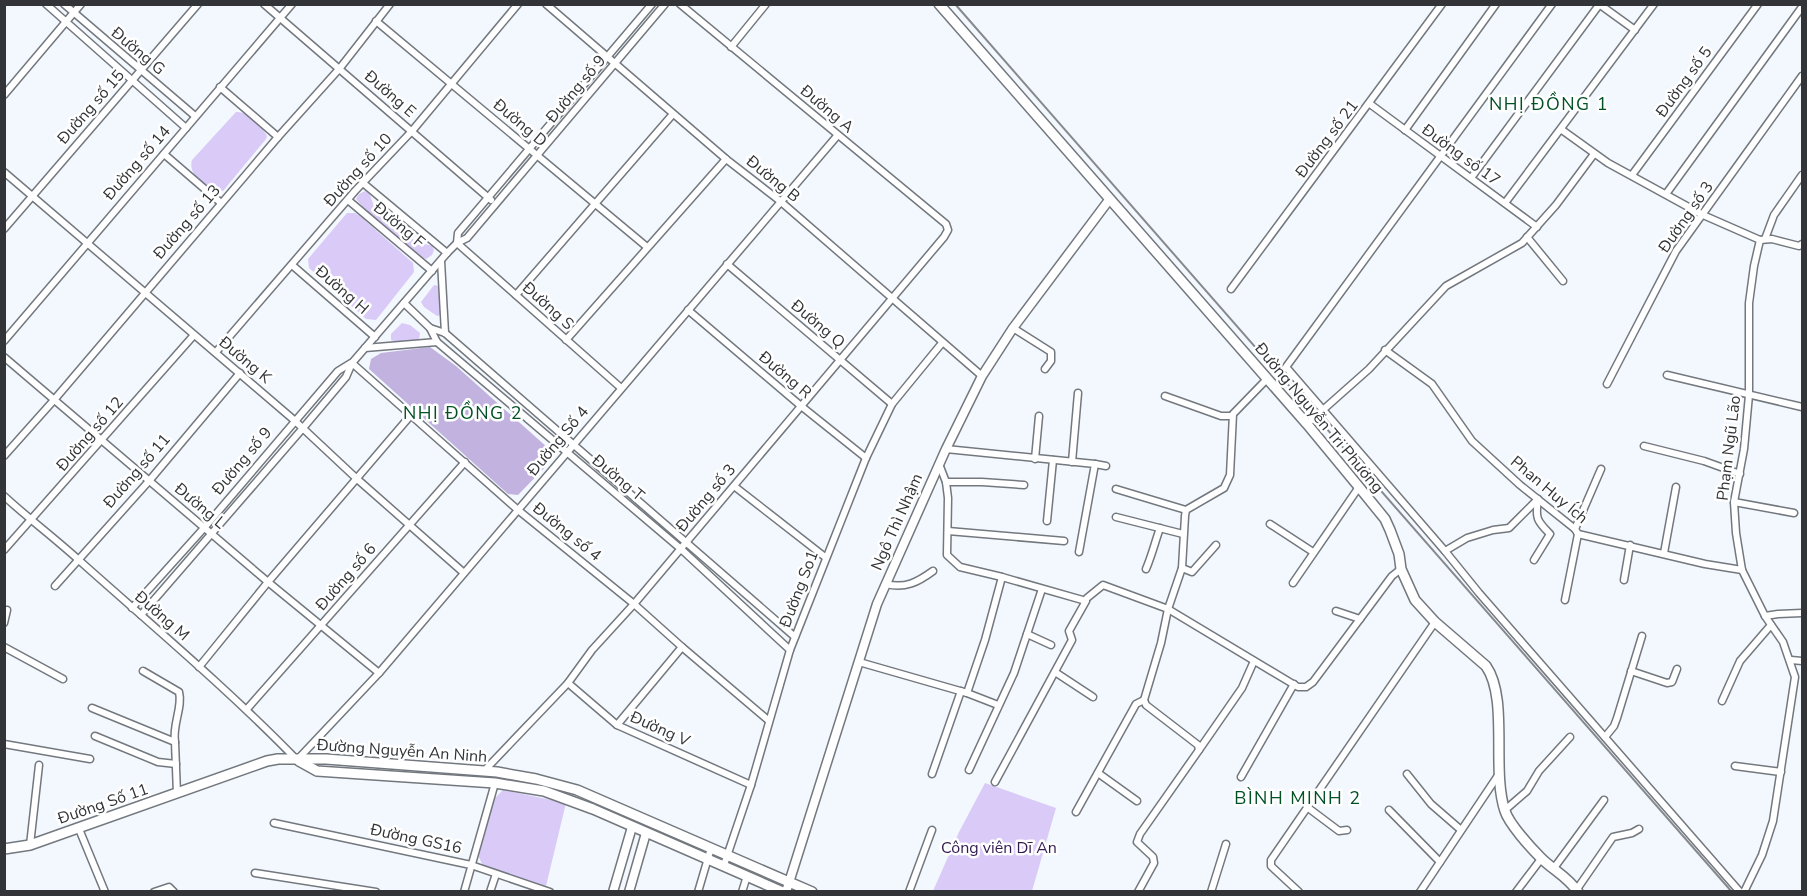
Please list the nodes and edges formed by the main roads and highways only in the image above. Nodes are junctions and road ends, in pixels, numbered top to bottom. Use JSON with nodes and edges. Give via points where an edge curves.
{"nodes":[{"id":1,"x":939,"y":4,"type":"edge"},
{"id":2,"x":297,"y":760,"type":"junction"},
{"id":3,"x":497,"y":772,"type":"junction"},
{"id":4,"x":495,"y":783,"type":"junction"},
{"id":5,"x":635,"y":816,"type":"junction"},
{"id":6,"x":649,"y":822,"type":"junction"},
{"id":7,"x":632,"y":827,"type":"junction"},
{"id":8,"x":646,"y":833,"type":"junction"},
{"id":9,"x":4,"y":849,"type":"edge"},
{"id":10,"x":726,"y":860,"type":"junction"},
{"id":11,"x":787,"y":888,"type":"edge"},
{"id":12,"x":812,"y":891,"type":"edge"},
{"id":13,"x":1577,"y":891,"type":"edge"}],
"edges":[{"from":1,"to":13,"type":"main road","name":"Đường Nguyễn Tri Phương","via":[[1307,423],[1385,519],[1415,600],[1491,673],[1496,693],[1500,774],[1509,819],[1541,859]]},
{"from":2,"to":3,"type":"main road","name":"Đường Nguyễn An Ninh"},
{"from":2,"to":4,"type":"main road","name":"Đường Nguyễn An Ninh","via":[[317,771]]},
{"from":2,"to":9,"type":"main road","name":"Đường Số 11","via":[[267,761],[79,829]]},
{"from":3,"to":4,"type":"main road"},
{"from":3,"to":5,"type":"main road","name":"Đường Nguyễn An Ninh","via":[[565,786]]},
{"from":4,"to":7,"type":"main road","name":"Đường Nguyễn An Ninh","via":[[544,791]]},
{"from":5,"to":6,"type":"main road","name":"Đường Nguyễn An Ninh"},
{"from":5,"to":7,"type":"main road"},
{"from":6,"to":8,"type":"main road"},
{"from":6,"to":10,"type":"main road","name":"Đường Nguyễn An Ninh","via":[[711,848]]},
{"from":7,"to":8,"type":"main road","name":"Đường Nguyễn An Ninh"},
{"from":8,"to":10,"type":"main road","name":"Đường Nguyễn An Ninh","via":[[708,858]]},
{"from":10,"to":11,"type":"main road","name":"Đường Nguyễn An Ninh"},
{"from":10,"to":11,"type":"main road","name":"Đường Nguyễn An Ninh","via":[[747,876]]},
{"from":11,"to":12,"type":"main road","name":"Đường Nguyễn An Ninh"}]}
